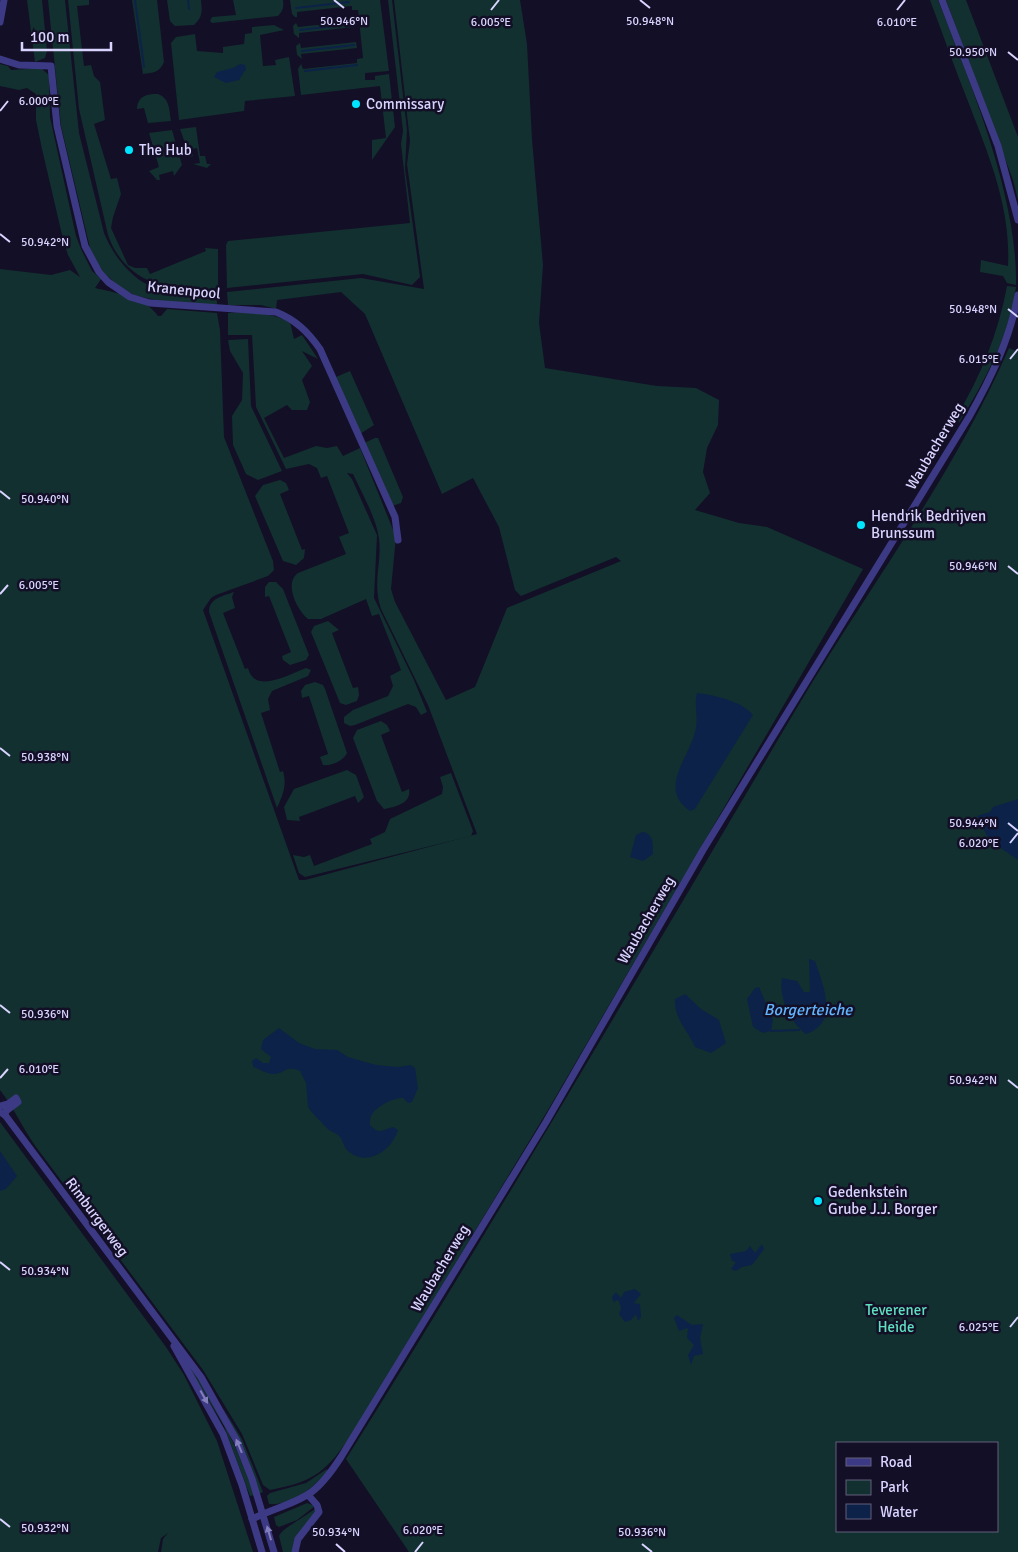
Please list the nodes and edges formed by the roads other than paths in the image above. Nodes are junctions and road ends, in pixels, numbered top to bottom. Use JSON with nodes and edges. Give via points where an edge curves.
{"nodes":[{"id":1,"x":4,"y":0,"type":"edge"},
{"id":2,"x":942,"y":0,"type":"edge"},
{"id":3,"x":0,"y":22,"type":"edge"},
{"id":4,"x":0,"y":59,"type":"edge"},
{"id":5,"x":1018,"y":220,"type":"edge"},
{"id":6,"x":1018,"y":295,"type":"edge"},
{"id":7,"x":398,"y":540,"type":"dead end"},
{"id":8,"x":0,"y":1106,"type":"edge"},
{"id":9,"x":3,"y":1114,"type":"edge"},
{"id":10,"x":171,"y":1339,"type":"junction"},
{"id":11,"x":308,"y":1496,"type":"junction"},
{"id":12,"x":263,"y":1514,"type":"junction"},
{"id":13,"x":252,"y":1519,"type":"junction"},
{"id":14,"x":262,"y":1552,"type":"edge"},
{"id":15,"x":274,"y":1552,"type":"edge"},
{"id":16,"x":295,"y":1552,"type":"edge"}],
"edges":[{"from":1,"to":3,"type":"street"},
{"from":2,"to":5,"type":"street","via":[[998,146]]},
{"from":4,"to":7,"type":"street","name":"Kranenpool","via":[[19,65],[51,66],[57,126],[84,246],[108,282],[130,297],[150,303],[276,312],[309,334],[320,349],[395,517]]},
{"from":6,"to":11,"type":"street","name":"Waubacherweg","via":[[997,362],[962,429],[703,850],[546,1122],[351,1441],[330,1475]]},
{"from":8,"to":9,"type":"street","via":[[17,1100]]},
{"from":9,"to":10,"type":"street","name":"Rimburgerweg"},
{"from":12,"to":10,"type":"street","name":"Rimburgerweg","one_way":true,"via":[[230,1427],[201,1377]]},
{"from":10,"to":13,"type":"street","name":"Rimburgerweg","one_way":true,"via":[[223,1434]]},
{"from":11,"to":12,"type":"street","name":"Waubacherweg"},
{"from":11,"to":16,"type":"street","via":[[319,1512],[298,1539]]},
{"from":12,"to":13,"type":"street","name":"Waubacherweg"},
{"from":15,"to":12,"type":"street","name":"Rimburgerweg","one_way":true},
{"from":13,"to":14,"type":"street","name":"Rimburgerweg"}]}
